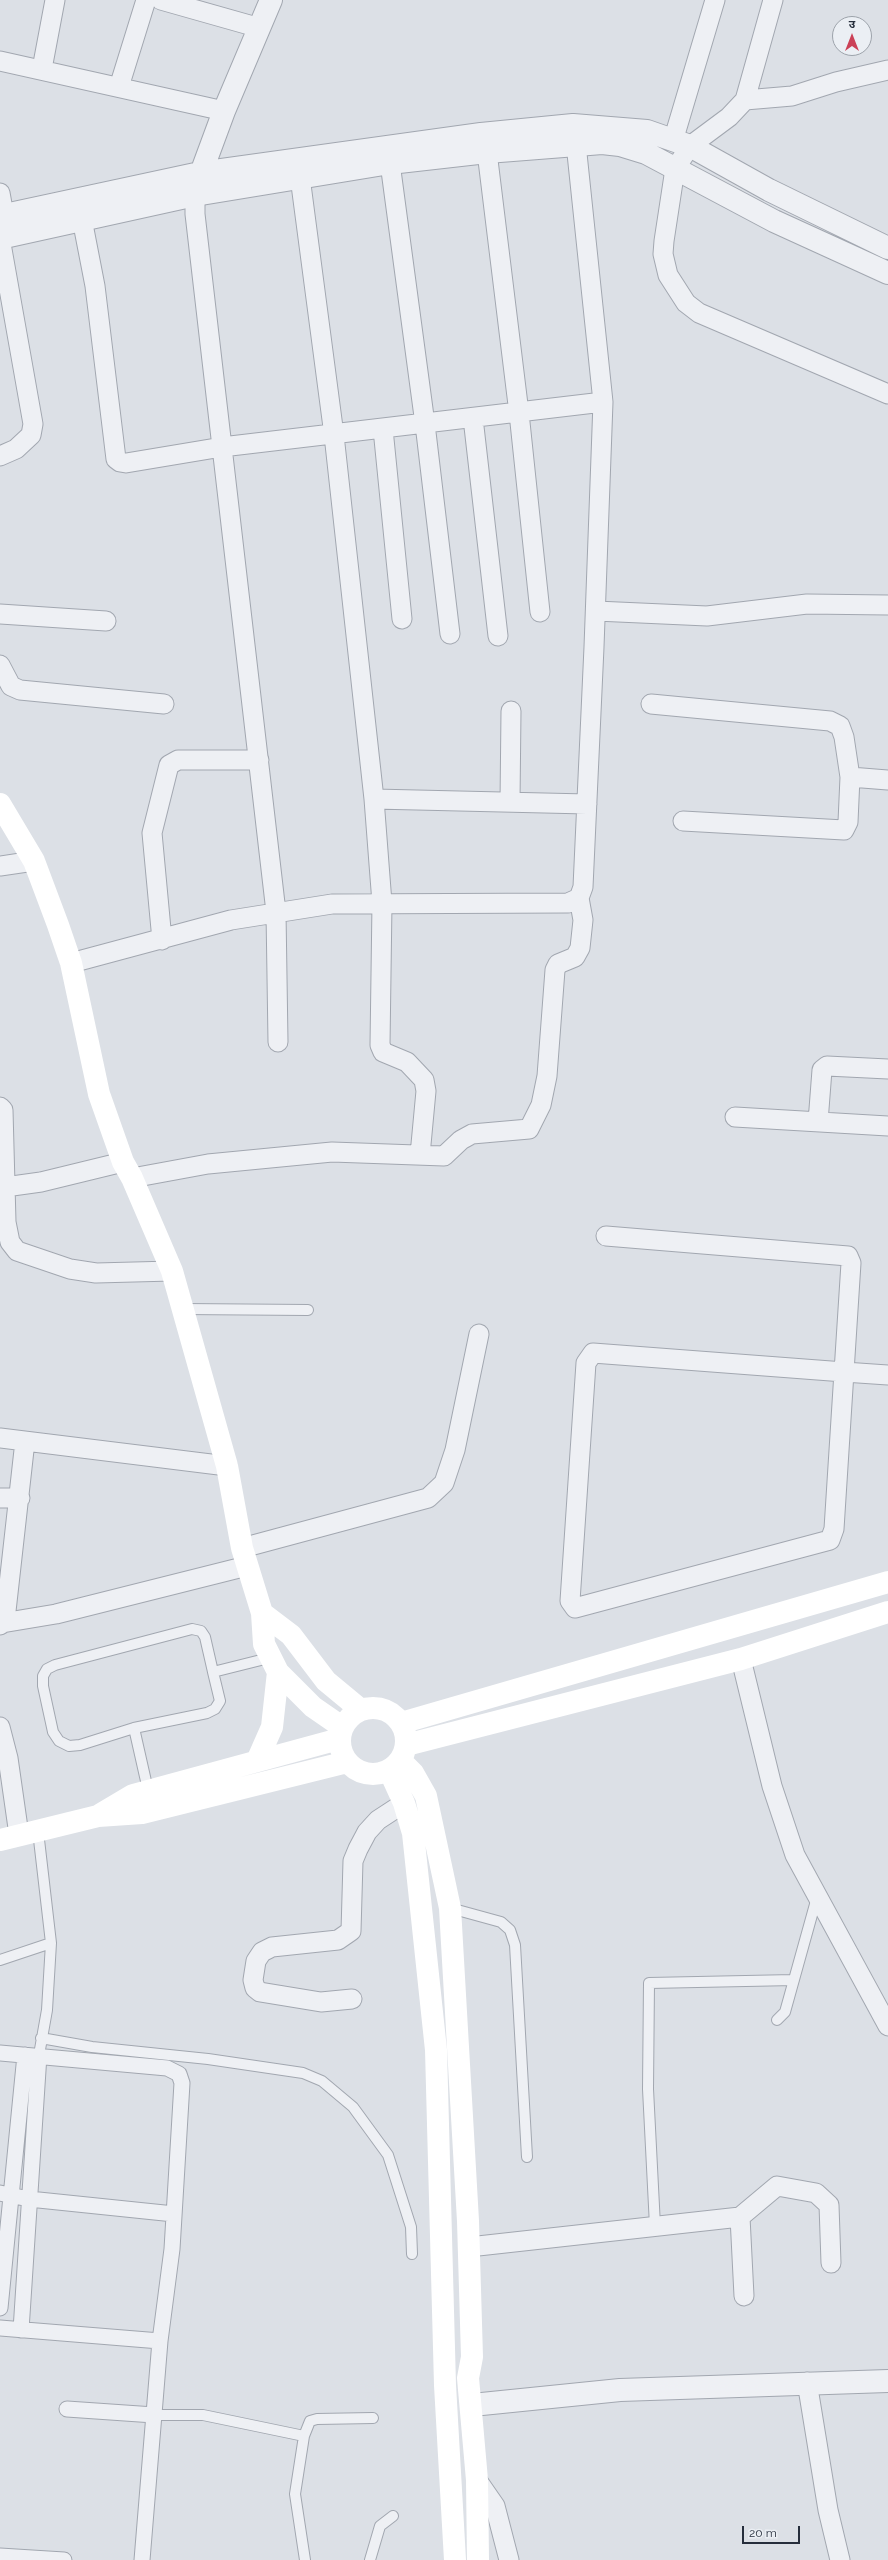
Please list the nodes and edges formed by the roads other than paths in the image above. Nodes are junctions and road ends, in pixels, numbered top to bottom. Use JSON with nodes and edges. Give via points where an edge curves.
{"nodes":[{"id":1,"x":55,"y":0,"type":"edge"},
{"id":2,"x":146,"y":0,"type":"edge"},
{"id":3,"x":161,"y":0,"type":"edge"},
{"id":4,"x":271,"y":0,"type":"edge"},
{"id":5,"x":715,"y":0,"type":"edge"},
{"id":6,"x":773,"y":0,"type":"edge"},
{"id":7,"x":260,"y":28,"type":"junction"},
{"id":8,"x":0,"y":61,"type":"edge"},
{"id":9,"x":42,"y":70,"type":"junction"},
{"id":10,"x":888,"y":70,"type":"edge"},
{"id":11,"x":119,"y":87,"type":"junction"},
{"id":12,"x":745,"y":100,"type":"junction"},
{"id":13,"x":224,"y":111,"type":"junction"},
{"id":14,"x":682,"y":143,"type":"junction"},
{"id":15,"x":576,"y":144,"type":"junction"},
{"id":16,"x":486,"y":152,"type":"junction"},
{"id":17,"x":390,"y":163,"type":"junction"},
{"id":18,"x":675,"y":169,"type":"junction"},
{"id":19,"x":200,"y":173,"type":"junction"},
{"id":20,"x":300,"y":177,"type":"junction"},
{"id":21,"x":0,"y":194,"type":"edge"},
{"id":22,"x":195,"y":195,"type":"junction"},
{"id":23,"x":2,"y":215,"type":"edge"},
{"id":24,"x":82,"y":219,"type":"junction"},
{"id":25,"x":0,"y":238,"type":"edge"},
{"id":26,"x":888,"y":248,"type":"edge"},
{"id":27,"x":888,"y":273,"type":"edge"},
{"id":28,"x":888,"y":394,"type":"edge"},
{"id":29,"x":603,"y":402,"type":"junction"},
{"id":30,"x":519,"y":413,"type":"junction"},
{"id":31,"x":473,"y":418,"type":"junction"},
{"id":32,"x":425,"y":424,"type":"junction"},
{"id":33,"x":383,"y":429,"type":"junction"},
{"id":34,"x":334,"y":435,"type":"junction"},
{"id":35,"x":222,"y":447,"type":"junction"},
{"id":36,"x":0,"y":456,"type":"edge"},
{"id":37,"x":888,"y":605,"type":"edge"},
{"id":38,"x":596,"y":611,"type":"junction"},
{"id":39,"x":540,"y":612,"type":"dead end"},
{"id":40,"x":0,"y":614,"type":"edge"},
{"id":41,"x":402,"y":619,"type":"dead end"},
{"id":42,"x":106,"y":621,"type":"dead end"},
{"id":43,"x":450,"y":634,"type":"dead end"},
{"id":44,"x":498,"y":636,"type":"dead end"},
{"id":45,"x":0,"y":665,"type":"edge"},
{"id":46,"x":164,"y":704,"type":"dead end"},
{"id":47,"x":651,"y":704,"type":"dead end"},
{"id":48,"x":511,"y":711,"type":"dead end"},
{"id":49,"x":258,"y":760,"type":"junction"},
{"id":50,"x":850,"y":777,"type":"junction"},
{"id":51,"x":888,"y":780,"type":"edge"},
{"id":52,"x":374,"y":798,"type":"junction"},
{"id":53,"x":510,"y":802,"type":"junction"},
{"id":54,"x":0,"y":804,"type":"edge"},
{"id":55,"x":587,"y":804,"type":"junction"},
{"id":56,"x":683,"y":821,"type":"dead end"},
{"id":57,"x":34,"y":861,"type":"junction"},
{"id":58,"x":0,"y":866,"type":"edge"},
{"id":59,"x":579,"y":898,"type":"junction"},
{"id":60,"x":382,"y":903,"type":"junction"},
{"id":61,"x":276,"y":912,"type":"junction"},
{"id":62,"x":162,"y":940,"type":"junction"},
{"id":63,"x":71,"y":963,"type":"junction"},
{"id":64,"x":278,"y":1042,"type":"dead end"},
{"id":65,"x":888,"y":1069,"type":"edge"},
{"id":66,"x":0,"y":1107,"type":"edge"},
{"id":67,"x":735,"y":1117,"type":"dead end"},
{"id":68,"x":818,"y":1122,"type":"junction"},
{"id":69,"x":888,"y":1126,"type":"edge"},
{"id":70,"x":420,"y":1155,"type":"junction"},
{"id":71,"x":128,"y":1170,"type":"junction"},
{"id":72,"x":5,"y":1187,"type":"junction"},
{"id":73,"x":606,"y":1236,"type":"dead end"},
{"id":74,"x":172,"y":1271,"type":"junction"},
{"id":75,"x":183,"y":1309,"type":"junction"},
{"id":76,"x":308,"y":1310,"type":"dead end"},
{"id":77,"x":479,"y":1334,"type":"dead end"},
{"id":78,"x":844,"y":1372,"type":"junction"},
{"id":79,"x":888,"y":1375,"type":"edge"},
{"id":80,"x":0,"y":1438,"type":"edge"},
{"id":81,"x":25,"y":1441,"type":"junction"},
{"id":82,"x":227,"y":1466,"type":"junction"},
{"id":83,"x":0,"y":1498,"type":"edge"},
{"id":84,"x":20,"y":1498,"type":"junction"},
{"id":85,"x":245,"y":1557,"type":"junction"},
{"id":86,"x":888,"y":1582,"type":"edge"},
{"id":87,"x":888,"y":1612,"type":"edge"},
{"id":88,"x":262,"y":1613,"type":"junction"},
{"id":89,"x":1,"y":1624,"type":"edge"},
{"id":90,"x":741,"y":1659,"type":"junction"},
{"id":91,"x":273,"y":1665,"type":"junction"},
{"id":92,"x":214,"y":1672,"type":"junction"},
{"id":93,"x":361,"y":1710,"type":"junction"},
{"id":94,"x":400,"y":1723,"type":"junction"},
{"id":95,"x":0,"y":1727,"type":"edge"},
{"id":96,"x":134,"y":1728,"type":"junction"},
{"id":97,"x":341,"y":1733,"type":"junction"},
{"id":98,"x":398,"y":1758,"type":"junction"},
{"id":99,"x":257,"y":1761,"type":"junction"},
{"id":100,"x":346,"y":1762,"type":"junction"},
{"id":101,"x":148,"y":1790,"type":"junction"},
{"id":102,"x":404,"y":1802,"type":"junction"},
{"id":103,"x":98,"y":1816,"type":"junction"},
{"id":104,"x":19,"y":1835,"type":"edge"},
{"id":105,"x":817,"y":1895,"type":"junction"},
{"id":106,"x":450,"y":1908,"type":"junction"},
{"id":107,"x":51,"y":1943,"type":"junction"},
{"id":108,"x":0,"y":1960,"type":"edge"},
{"id":109,"x":794,"y":1980,"type":"junction"},
{"id":110,"x":352,"y":1999,"type":"dead end"},
{"id":111,"x":777,"y":2020,"type":"dead end"},
{"id":112,"x":888,"y":2026,"type":"edge"},
{"id":113,"x":42,"y":2038,"type":"junction"},
{"id":114,"x":0,"y":2053,"type":"edge"},
{"id":115,"x":32,"y":2055,"type":"junction"},
{"id":116,"x":527,"y":2156,"type":"dead end"},
{"id":117,"x":6,"y":2194,"type":"edge"},
{"id":118,"x":29,"y":2199,"type":"junction"},
{"id":119,"x":174,"y":2214,"type":"junction"},
{"id":120,"x":740,"y":2217,"type":"junction"},
{"id":121,"x":655,"y":2226,"type":"junction"},
{"id":122,"x":469,"y":2247,"type":"junction"},
{"id":123,"x":412,"y":2254,"type":"dead end"},
{"id":124,"x":831,"y":2263,"type":"dead end"},
{"id":125,"x":744,"y":2296,"type":"dead end"},
{"id":126,"x":0,"y":2308,"type":"edge"},
{"id":127,"x":0,"y":2328,"type":"edge"},
{"id":128,"x":21,"y":2330,"type":"junction"},
{"id":129,"x":160,"y":2340,"type":"junction"},
{"id":130,"x":888,"y":2381,"type":"edge"},
{"id":131,"x":807,"y":2382,"type":"junction"},
{"id":132,"x":446,"y":2404,"type":"junction"},
{"id":133,"x":472,"y":2405,"type":"junction"},
{"id":134,"x":67,"y":2409,"type":"dead end"},
{"id":135,"x":154,"y":2415,"type":"junction"},
{"id":136,"x":373,"y":2418,"type":"dead end"},
{"id":137,"x":304,"y":2436,"type":"junction"},
{"id":138,"x":477,"y":2480,"type":"junction"},
{"id":139,"x":393,"y":2516,"type":"dead end"},
{"id":140,"x":0,"y":2556,"type":"edge"},
{"id":141,"x":64,"y":2560,"type":"edge"},
{"id":142,"x":142,"y":2560,"type":"edge"},
{"id":143,"x":306,"y":2560,"type":"edge"},
{"id":144,"x":370,"y":2560,"type":"edge"},
{"id":145,"x":455,"y":2560,"type":"edge"},
{"id":146,"x":478,"y":2560,"type":"edge"},
{"id":147,"x":508,"y":2560,"type":"edge"},
{"id":148,"x":840,"y":2560,"type":"edge"}],
"edges":[{"from":1,"to":9,"type":"street"},
{"from":2,"to":11,"type":"street"},
{"from":3,"to":7,"type":"street"},
{"from":4,"to":7,"type":"street"},
{"from":5,"to":14,"type":"street"},
{"from":6,"to":12,"type":"street"},
{"from":7,"to":13,"type":"street"},
{"from":8,"to":9,"type":"street"},
{"from":9,"to":11,"type":"street"},
{"from":10,"to":12,"type":"street","via":[[836,82],[792,96]]},
{"from":11,"to":13,"type":"street"},
{"from":12,"to":14,"type":"street","via":[[729,118]]},
{"from":13,"to":19,"type":"street"},
{"from":14,"to":18,"type":"street"},
{"from":14,"to":19,"type":"street","via":[[647,131],[573,124],[481,134]]},
{"from":14,"to":26,"type":"street","via":[[769,190]]},
{"from":15,"to":16,"type":"street"},
{"from":15,"to":18,"type":"street","via":[[620,145],[646,153]]},
{"from":15,"to":29,"type":"street"},
{"from":16,"to":17,"type":"street"},
{"from":16,"to":30,"type":"street"},
{"from":17,"to":20,"type":"street"},
{"from":17,"to":32,"type":"street"},
{"from":18,"to":27,"type":"street","via":[[774,221]]},
{"from":18,"to":28,"type":"street","via":[[663,254],[668,275],[686,303],[699,313]]},
{"from":19,"to":22,"type":"street"},
{"from":19,"to":23,"type":"street"},
{"from":20,"to":22,"type":"street"},
{"from":20,"to":34,"type":"street"},
{"from":21,"to":23,"type":"street"},
{"from":22,"to":24,"type":"street"},
{"from":22,"to":35,"type":"street","via":[[195,214]]},
{"from":24,"to":25,"type":"street"},
{"from":24,"to":35,"type":"street","via":[[95,286],[116,459],[126,463]]},
{"from":25,"to":36,"type":"street","via":[[33,424],[31,435],[16,449]]},
{"from":29,"to":30,"type":"street"},
{"from":29,"to":38,"type":"street"},
{"from":30,"to":31,"type":"street"},
{"from":30,"to":39,"type":"street"},
{"from":31,"to":32,"type":"street"},
{"from":31,"to":44,"type":"street"},
{"from":32,"to":33,"type":"street"},
{"from":32,"to":43,"type":"street"},
{"from":33,"to":34,"type":"street"},
{"from":33,"to":41,"type":"street"},
{"from":34,"to":35,"type":"street"},
{"from":34,"to":52,"type":"street"},
{"from":35,"to":49,"type":"street"},
{"from":37,"to":38,"type":"street","via":[[807,604],[707,616]]},
{"from":38,"to":55,"type":"street"},
{"from":40,"to":42,"type":"street"},
{"from":45,"to":46,"type":"street","via":[[11,686],[20,690]]},
{"from":47,"to":50,"type":"street","via":[[830,721],[840,726],[844,737]]},
{"from":48,"to":53,"type":"street"},
{"from":49,"to":61,"type":"street"},
{"from":49,"to":62,"type":"street","via":[[178,760],[169,765],[152,833]]},
{"from":50,"to":51,"type":"street"},
{"from":50,"to":56,"type":"street","via":[[848,822],[844,830]]},
{"from":52,"to":53,"type":"street"},
{"from":52,"to":60,"type":"street"},
{"from":53,"to":55,"type":"street"},
{"from":54,"to":57,"type":"main road"},
{"from":55,"to":59,"type":"street","via":[[583,887]]},
{"from":57,"to":58,"type":"street"},
{"from":57,"to":63,"type":"main road"},
{"from":59,"to":60,"type":"street","via":[[568,903]]},
{"from":59,"to":70,"type":"street","via":[[583,920],[580,948],[575,957],[558,964],[555,970],[547,1076],[541,1105],[534,1122],[529,1129],[521,1131],[472,1134],[461,1140],[444,1156]]},
{"from":60,"to":61,"type":"street","via":[[332,904]]},
{"from":60,"to":70,"type":"street","via":[[380,1045],[383,1052],[407,1062],[424,1080],[426,1091]]},
{"from":61,"to":62,"type":"street","via":[[231,920]]},
{"from":61,"to":64,"type":"street"},
{"from":62,"to":63,"type":"street"},
{"from":63,"to":71,"type":"main road","via":[[100,1094]]},
{"from":65,"to":68,"type":"street","via":[[826,1066],[822,1070]]},
{"from":66,"to":72,"type":"street","via":[[3,1110]]},
{"from":67,"to":68,"type":"street"},
{"from":68,"to":69,"type":"street"},
{"from":70,"to":71,"type":"street","via":[[332,1152]]},
{"from":71,"to":72,"type":"street"},
{"from":71,"to":74,"type":"main road"},
{"from":72,"to":74,"type":"street","via":[[8,1236],[17,1251],[70,1269],[96,1272]]},
{"from":73,"to":78,"type":"street","via":[[848,1256],[851,1263]]},
{"from":74,"to":75,"type":"main road"},
{"from":75,"to":76,"type":"lane"},
{"from":75,"to":82,"type":"main road"},
{"from":77,"to":85,"type":"street","via":[[455,1450],[444,1483],[428,1498]]},
{"from":78,"to":78,"type":"street","via":[[834,1529],[830,1540],[575,1608],[570,1601],[586,1363],[593,1353]]},
{"from":78,"to":79,"type":"street"},
{"from":80,"to":81,"type":"street"},
{"from":81,"to":82,"type":"street"},
{"from":81,"to":84,"type":"street"},
{"from":82,"to":85,"type":"main road"},
{"from":83,"to":84,"type":"street"},
{"from":84,"to":89,"type":"street","via":[[6,1612]]},
{"from":85,"to":88,"type":"main road"},
{"from":85,"to":89,"type":"street","via":[[56,1614]]},
{"from":86,"to":94,"type":"main road"},
{"from":87,"to":90,"type":"main road"},
{"from":88,"to":91,"type":"main road","via":[[263,1638]]},
{"from":88,"to":93,"type":"main road","via":[[291,1635],[326,1681]]},
{"from":90,"to":98,"type":"main road"},
{"from":90,"to":105,"type":"street","via":[[783,1821],[795,1855]]},
{"from":91,"to":92,"type":"lane"},
{"from":91,"to":97,"type":"main road"},
{"from":91,"to":99,"type":"main road","via":[[272,1727]]},
{"from":92,"to":96,"type":"lane","via":[[220,1693],[216,1709]]},
{"from":92,"to":96,"type":"lane","via":[[205,1637],[201,1631],[192,1629],[47,1669],[43,1676],[43,1686],[53,1732],[59,1741],[69,1746],[80,1745]]},
{"from":93,"to":94,"type":"main road","via":[[383,1710],[393,1715]]},
{"from":93,"to":97,"type":"main road","via":[[350,1717]]},
{"from":94,"to":98,"type":"main road","via":[[405,1734]]},
{"from":95,"to":104,"type":"street","via":[[8,1758]]},
{"from":96,"to":101,"type":"lane"},
{"from":97,"to":99,"type":"main road"},
{"from":97,"to":100,"type":"main road","via":[[342,1755]]},
{"from":98,"to":100,"type":"main road","via":[[378,1774],[366,1774],[355,1770]]},
{"from":98,"to":102,"type":"main road"},
{"from":98,"to":106,"type":"main road","via":[[413,1773],[426,1796]]},
{"from":99,"to":101,"type":"main road"},
{"from":100,"to":103,"type":"main road","via":[[142,1813]]},
{"from":101,"to":103,"type":"main road","via":[[133,1794]]},
{"from":102,"to":110,"type":"street","via":[[378,1820],[367,1832],[353,1861],[351,1931],[338,1940],[272,1947],[262,1952],[256,1961],[253,1980],[255,1988],[260,1992],[321,2002]]},
{"from":102,"to":132,"type":"main road","via":[[413,1833],[419,1870],[436,2050]]},
{"from":103,"to":104,"type":"main road"},
{"from":104,"to":107,"type":"lane"},
{"from":105,"to":109,"type":"lane"},
{"from":105,"to":112,"type":"street"},
{"from":106,"to":116,"type":"lane","via":[[501,1922],[510,1930],[515,1945]]},
{"from":106,"to":122,"type":"main road"},
{"from":107,"to":108,"type":"lane"},
{"from":107,"to":113,"type":"lane","via":[[47,2010]]},
{"from":109,"to":111,"type":"lane","via":[[785,2012]]},
{"from":109,"to":121,"type":"lane","via":[[649,1983],[648,2089]]},
{"from":113,"to":115,"type":"lane"},
{"from":113,"to":123,"type":"lane","via":[[92,2047],[208,2059],[303,2073],[322,2081],[353,2107],[388,2155],[411,2227]]},
{"from":114,"to":115,"type":"street"},
{"from":115,"to":117,"type":"street"},
{"from":115,"to":118,"type":"street"},
{"from":115,"to":119,"type":"street","via":[[167,2068],[179,2074],[182,2083]]},
{"from":117,"to":118,"type":"street"},
{"from":117,"to":126,"type":"street"},
{"from":118,"to":119,"type":"street"},
{"from":118,"to":128,"type":"street"},
{"from":119,"to":129,"type":"street"},
{"from":120,"to":121,"type":"street"},
{"from":120,"to":124,"type":"street","via":[[777,2186],[816,2193],[829,2205]]},
{"from":120,"to":125,"type":"street"},
{"from":121,"to":122,"type":"street"},
{"from":122,"to":133,"type":"main road","via":[[472,2357],[468,2378]]},
{"from":127,"to":128,"type":"street"},
{"from":128,"to":129,"type":"street"},
{"from":129,"to":135,"type":"street"},
{"from":130,"to":131,"type":"street"},
{"from":131,"to":133,"type":"street","via":[[620,2390]]},
{"from":131,"to":148,"type":"street","via":[[828,2510]]},
{"from":132,"to":133,"type":"street"},
{"from":132,"to":145,"type":"main road"},
{"from":133,"to":138,"type":"main road"},
{"from":134,"to":135,"type":"street"},
{"from":135,"to":137,"type":"lane","via":[[203,2415]]},
{"from":135,"to":142,"type":"street"},
{"from":136,"to":137,"type":"lane","via":[[317,2419],[310,2421]]},
{"from":137,"to":143,"type":"lane","via":[[296,2494]]},
{"from":138,"to":146,"type":"main road"},
{"from":138,"to":147,"type":"street","via":[[496,2506]]},
{"from":139,"to":144,"type":"lane","via":[[380,2526]]},
{"from":140,"to":141,"type":"street"}]}
